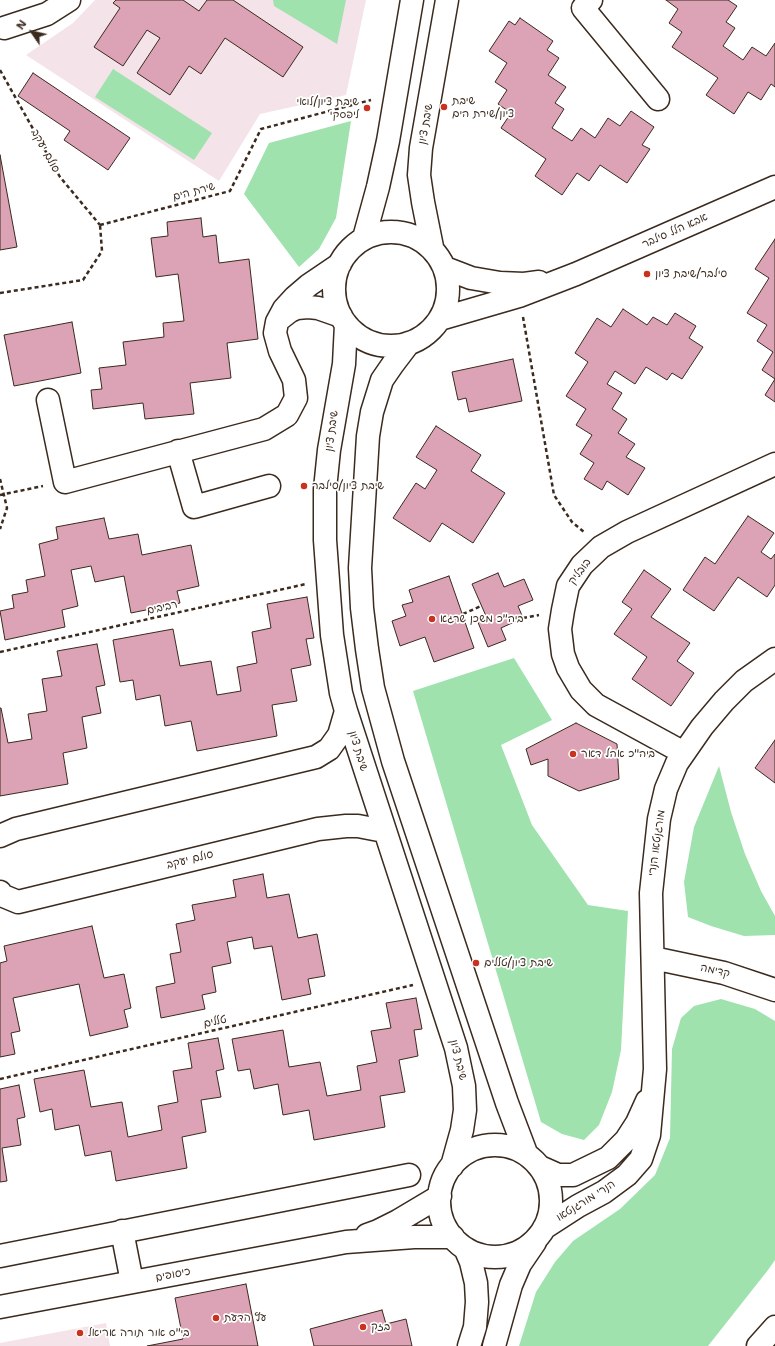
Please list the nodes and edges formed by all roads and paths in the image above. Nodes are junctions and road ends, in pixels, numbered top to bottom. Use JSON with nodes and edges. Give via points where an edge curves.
{"nodes":[{"id":1,"x":69,"y":0,"type":"edge"},
{"id":2,"x":412,"y":0,"type":"edge"},
{"id":3,"x":447,"y":0,"type":"edge"},
{"id":4,"x":591,"y":0,"type":"edge"},
{"id":5,"x":4,"y":28,"type":"dead end"},
{"id":6,"x":0,"y":70,"type":"edge"},
{"id":7,"x":396,"y":94,"type":"junction"},
{"id":8,"x":658,"y":99,"type":"dead end"},
{"id":9,"x":775,"y":187,"type":"edge"},
{"id":10,"x":100,"y":225,"type":"junction"},
{"id":11,"x":364,"y":238,"type":"junction"},
{"id":12,"x":432,"y":247,"type":"junction"},
{"id":13,"x":340,"y":264,"type":"junction"},
{"id":14,"x":445,"y":268,"type":"junction"},
{"id":15,"x":576,"y":274,"type":"junction"},
{"id":16,"x":0,"y":293,"type":"edge"},
{"id":17,"x":519,"y":296,"type":"junction"},
{"id":18,"x":440,"y":319,"type":"junction"},
{"id":19,"x":344,"y":320,"type":"junction"},
{"id":20,"x":277,"y":322,"type":"junction"},
{"id":21,"x":409,"y":343,"type":"junction"},
{"id":22,"x":48,"y":400,"type":"dead end"},
{"id":23,"x":178,"y":452,"type":"junction"},
{"id":24,"x":775,"y":464,"type":"edge"},
{"id":25,"x":0,"y":479,"type":"edge"},
{"id":26,"x":65,"y":482,"type":"junction"},
{"id":27,"x":269,"y":486,"type":"dead end"},
{"id":28,"x":4,"y":494,"type":"junction"},
{"id":29,"x":0,"y":495,"type":"edge"},
{"id":30,"x":0,"y":529,"type":"edge"},
{"id":31,"x":602,"y":547,"type":"junction"},
{"id":32,"x":327,"y":580,"type":"junction"},
{"id":33,"x":481,"y":606,"type":"dead end"},
{"id":34,"x":463,"y":614,"type":"dead end"},
{"id":35,"x":0,"y":652,"type":"edge"},
{"id":36,"x":775,"y":659,"type":"edge"},
{"id":37,"x":346,"y":711,"type":"junction"},
{"id":38,"x":684,"y":754,"type":"junction"},
{"id":39,"x":384,"y":830,"type":"junction"},
{"id":40,"x":0,"y":836,"type":"edge"},
{"id":41,"x":0,"y":892,"type":"edge"},
{"id":42,"x":653,"y":958,"type":"junction"},
{"id":43,"x":434,"y":980,"type":"junction"},
{"id":44,"x":775,"y":990,"type":"edge"},
{"id":45,"x":655,"y":1069,"type":"junction"},
{"id":46,"x":0,"y":1079,"type":"edge"},
{"id":47,"x":533,"y":1160,"type":"junction"},
{"id":48,"x":452,"y":1166,"type":"junction"},
{"id":49,"x":409,"y":1175,"type":"dead end"},
{"id":50,"x":440,"y":1196,"type":"junction"},
{"id":51,"x":122,"y":1231,"type":"junction"},
{"id":52,"x":541,"y":1232,"type":"junction"},
{"id":53,"x":346,"y":1242,"type":"junction"},
{"id":54,"x":459,"y":1242,"type":"junction"},
{"id":55,"x":0,"y":1256,"type":"edge"},
{"id":56,"x":132,"y":1282,"type":"junction"},
{"id":57,"x":0,"y":1307,"type":"edge"},
{"id":58,"x":775,"y":1327,"type":"edge"},
{"id":59,"x":469,"y":1346,"type":"edge"},
{"id":60,"x":494,"y":1346,"type":"edge"},
{"id":61,"x":758,"y":1346,"type":"edge"}],
"edges":[{"from":1,"to":5,"type":"street","via":[[47,14]]},
{"from":2,"to":7,"type":"street"},
{"from":3,"to":12,"type":"street","name":"שיבת ציון","via":[[421,148],[419,175]]},
{"from":4,"to":8,"type":"street","via":[[583,8]]},
{"from":6,"to":10,"type":"path","name":"סולם יעקב","via":[[60,177]]},
{"from":7,"to":10,"type":"path","name":"שירת הים","via":[[261,129],[230,191]]},
{"from":7,"to":11,"type":"street","via":[[380,180]]},
{"from":9,"to":15,"type":"street","name":"אבא הלל סילבר"},
{"from":10,"to":16,"type":"path","via":[[102,251],[83,280]]},
{"from":11,"to":12,"type":"street","via":[[381,232],[400,232],[417,237]]},
{"from":11,"to":13,"type":"street","via":[[350,249]]},
{"from":12,"to":14,"type":"street"},
{"from":13,"to":19,"type":"street","via":[[335,281],[335,299]]},
{"from":13,"to":20,"type":"street","via":[[295,297]]},
{"from":14,"to":15,"type":"street","name":"אבא הלל סילבר","via":[[471,278],[500,283],[524,284]]},
{"from":14,"to":18,"type":"street","via":[[449,285],[447,303]]},
{"from":15,"to":17,"type":"street","name":"אבא הלל סילבר"},
{"from":17,"to":18,"type":"street","name":"אבא הלל סילבר"},
{"from":17,"to":31,"type":"path","via":[[554,495],[572,522]]},
{"from":18,"to":21,"type":"street","via":[[427,334]]},
{"from":19,"to":20,"type":"street","via":[[318,308],[308,307],[290,311]]},
{"from":19,"to":21,"type":"street","via":[[359,336],[375,344],[392,346]]},
{"from":19,"to":32,"type":"street","name":"שיבת ציון","via":[[344,364],[325,489]]},
{"from":20,"to":23,"type":"street","via":[[275,332],[294,380],[296,398],[287,415],[264,429]]},
{"from":21,"to":47,"type":"street","via":[[382,380],[368,436],[360,568],[367,649],[373,688],[394,761],[506,1103]]},
{"from":22,"to":26,"type":"street"},
{"from":23,"to":26,"type":"street"},
{"from":23,"to":27,"type":"street","via":[[194,507]]},
{"from":24,"to":31,"type":"street","name":"בובליק","via":[[626,532]]},
{"from":25,"to":28,"type":"path"},
{"from":26,"to":28,"type":"path"},
{"from":28,"to":29,"type":"path"},
{"from":28,"to":30,"type":"path","via":[[7,508]]},
{"from":31,"to":38,"type":"street","name":"בובליק","via":[[582,565],[568,586],[560,629],[563,654],[568,668],[581,690],[596,705]]},
{"from":32,"to":35,"type":"path","name":"רביבים"},
{"from":32,"to":37,"type":"street","name":"שיבת ציון","via":[[332,635]]},
{"from":33,"to":34,"type":"path"},
{"from":36,"to":38,"type":"street","name":"מורגנטאו הנרי","via":[[744,681],[724,701]]},
{"from":37,"to":39,"type":"street","name":"שיבת ציון"},
{"from":37,"to":40,"type":"street","via":[[340,735],[330,749],[316,757],[16,829]]},
{"from":38,"to":42,"type":"street","name":"מורגנטאו הנרי","via":[[677,763],[666,789],[659,819],[651,893]]},
{"from":39,"to":41,"type":"street","name":"סולם יעקב","via":[[358,826],[318,829],[18,902],[1,895]]},
{"from":39,"to":43,"type":"street","name":"שיבת ציון"},
{"from":42,"to":44,"type":"street","name":"קדימה","via":[[724,973]]},
{"from":42,"to":45,"type":"street","name":"מורגנטאו הנרי"},
{"from":43,"to":46,"type":"path","name":"טללים"},
{"from":43,"to":48,"type":"street","name":"שיבת ציון","via":[[456,1048],[464,1086],[465,1110]]},
{"from":45,"to":47,"type":"street","via":[[647,1100],[637,1123],[626,1140],[608,1158],[573,1175],[558,1175]]},
{"from":45,"to":52,"type":"street","name":"הנרי מורגנטאו","via":[[649,1135],[641,1159],[604,1192],[578,1206]]},
{"from":47,"to":48,"type":"street","via":[[511,1146],[495,1145],[479,1147],[464,1154]]},
{"from":47,"to":52,"type":"street","via":[[548,1181],[551,1197],[550,1213]]},
{"from":48,"to":50,"type":"street","via":[[443,1182]]},
{"from":49,"to":51,"type":"street"},
{"from":50,"to":53,"type":"street","name":"כיסופים","via":[[378,1231]]},
{"from":50,"to":54,"type":"street","via":[[440,1210],[445,1224]]},
{"from":51,"to":55,"type":"street"},
{"from":51,"to":56,"type":"street"},
{"from":52,"to":54,"type":"street","via":[[527,1247],[512,1254],[496,1257],[480,1254]]},
{"from":52,"to":60,"type":"street","via":[[520,1264],[511,1285]]},
{"from":53,"to":54,"type":"street","name":"כיסופים","via":[[414,1237]]},
{"from":53,"to":56,"type":"street","name":"כיסופים"},
{"from":54,"to":59,"type":"street","via":[[472,1262],[476,1283],[475,1327]]},
{"from":56,"to":57,"type":"street","name":"כיסופים"},
{"from":58,"to":61,"type":"street"}]}
